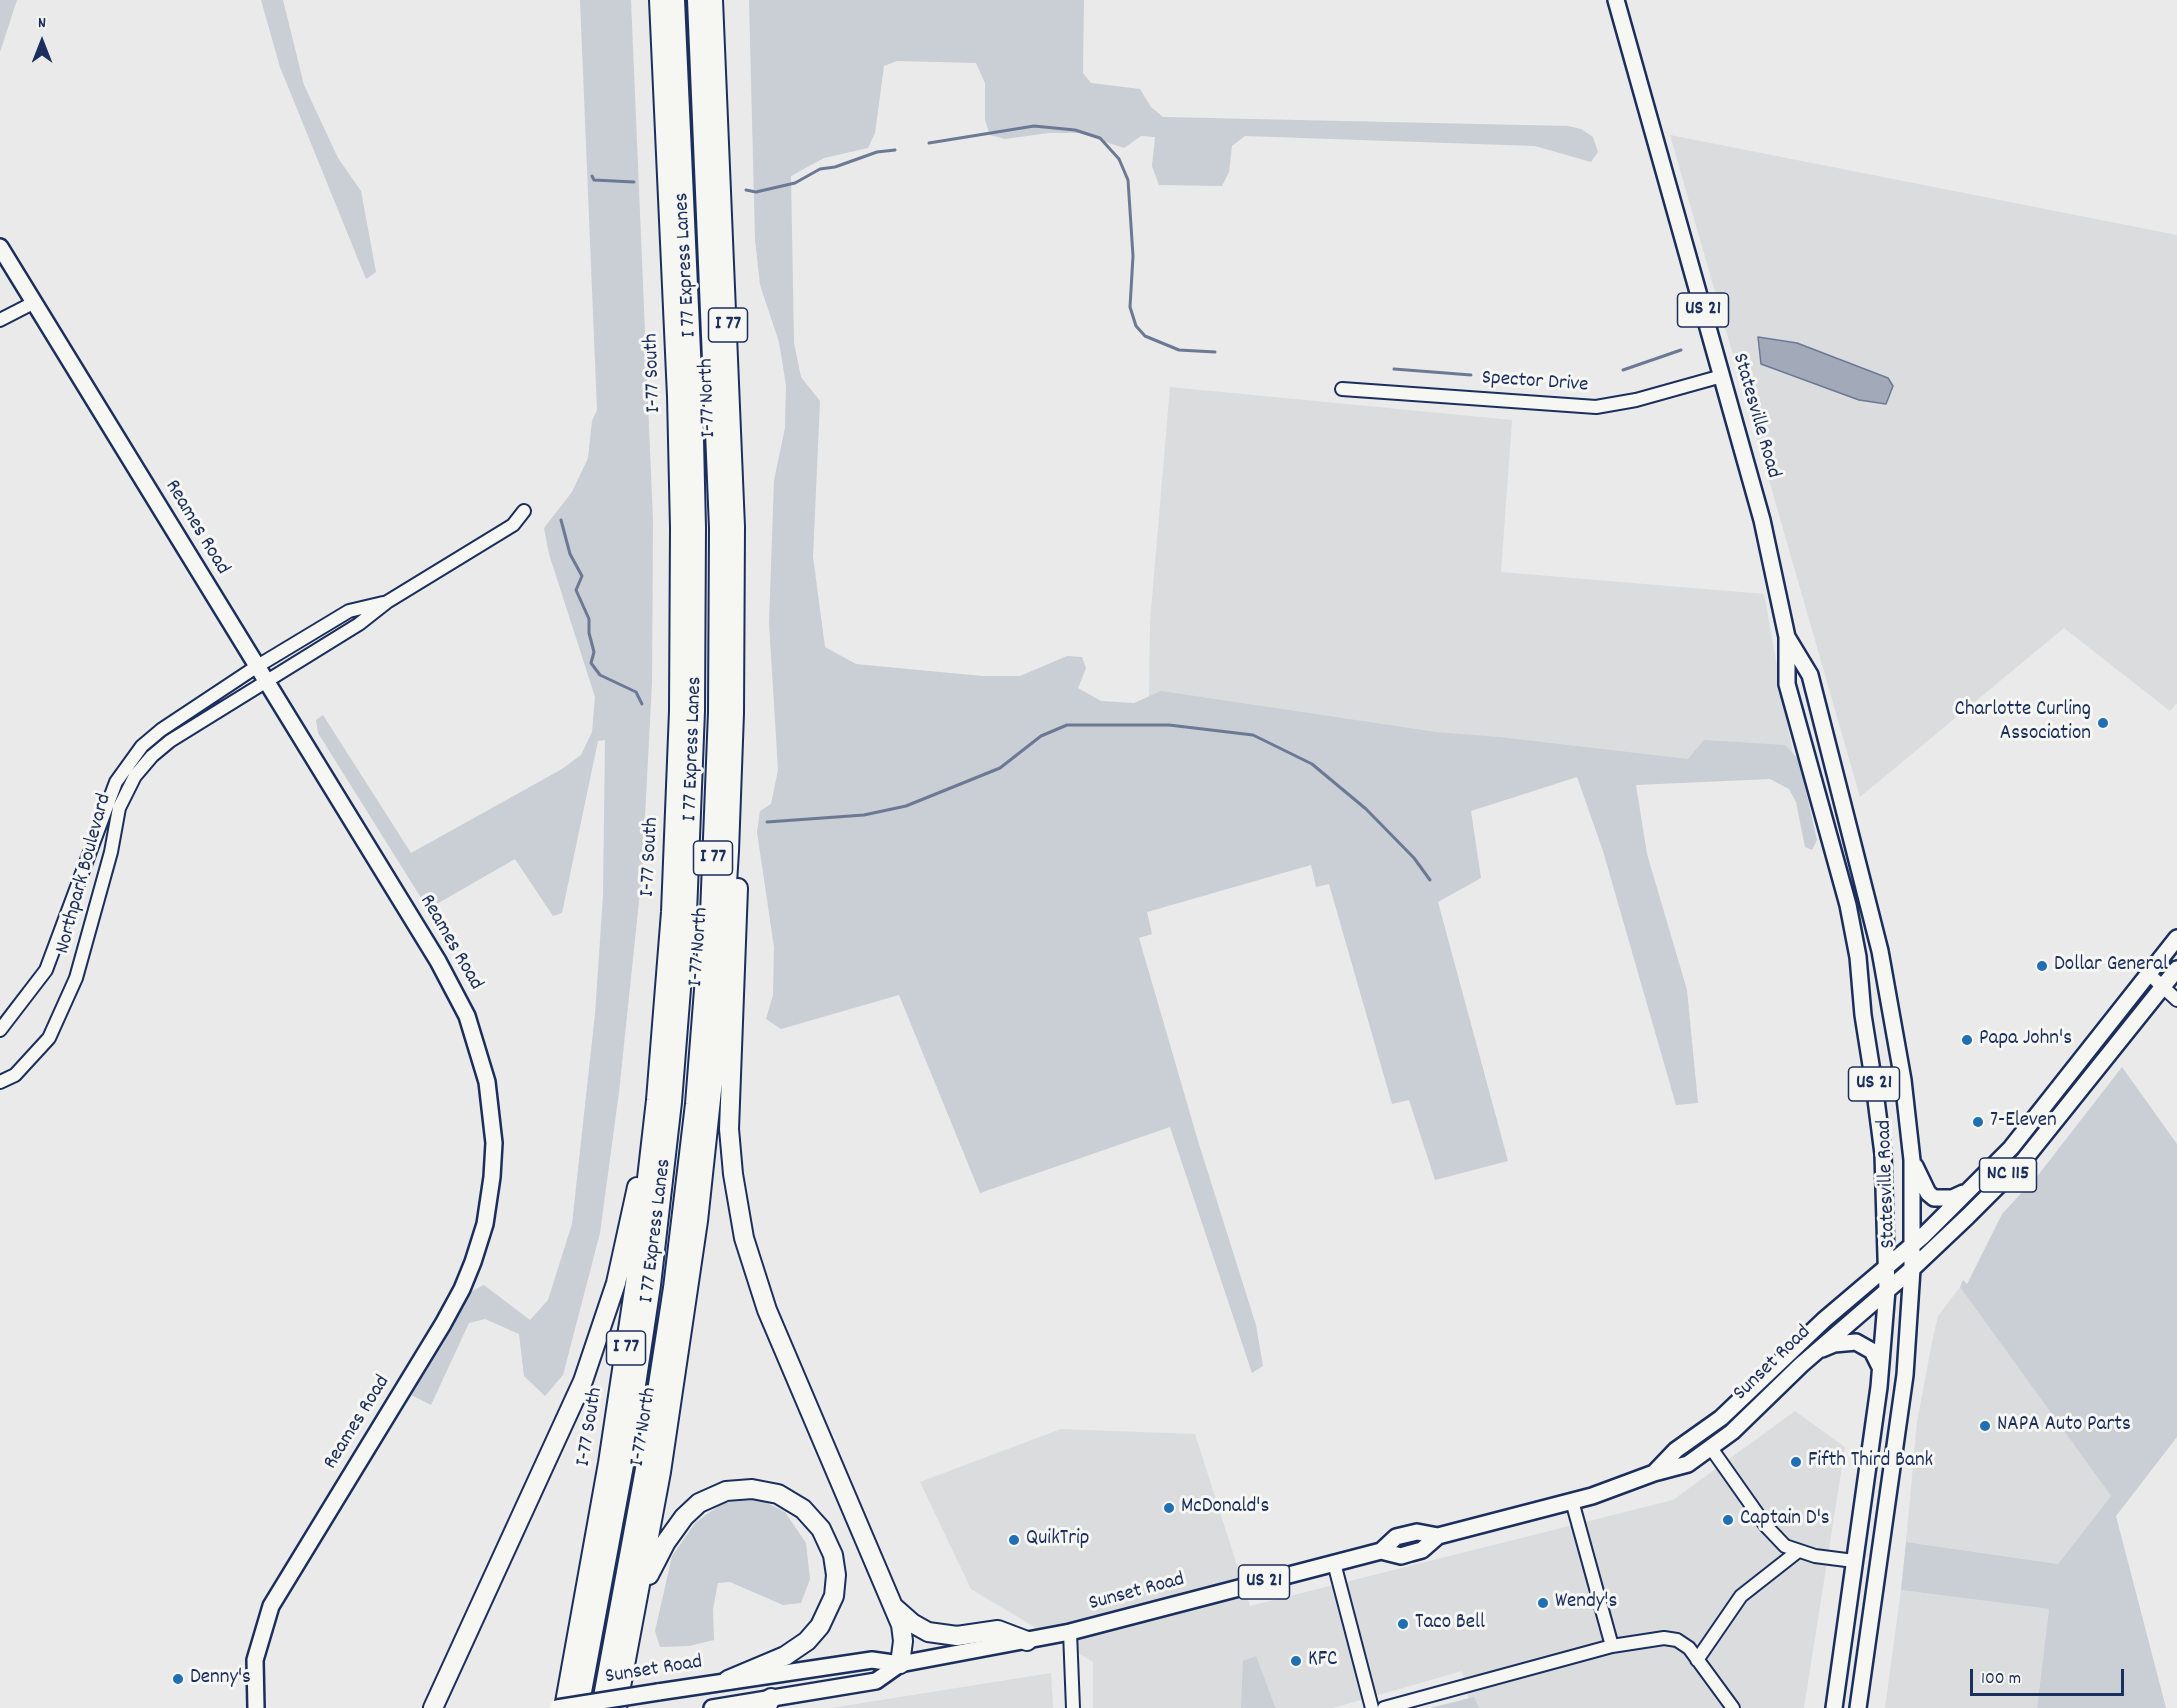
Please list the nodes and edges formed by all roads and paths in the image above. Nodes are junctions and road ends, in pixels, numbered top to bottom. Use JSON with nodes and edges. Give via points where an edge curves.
{"nodes":[{"id":1,"x":659,"y":0,"type":"edge"},
{"id":2,"x":675,"y":0,"type":"edge"},
{"id":3,"x":697,"y":0,"type":"edge"},
{"id":4,"x":713,"y":0,"type":"edge"},
{"id":5,"x":1616,"y":0,"type":"edge"},
{"id":6,"x":0,"y":247,"type":"edge"},
{"id":7,"x":33,"y":303,"type":"junction"},
{"id":8,"x":0,"y":320,"type":"edge"},
{"id":9,"x":1722,"y":376,"type":"junction"},
{"id":10,"x":1342,"y":389,"type":"dead end"},
{"id":11,"x":524,"y":511,"type":"dead end"},
{"id":12,"x":387,"y":602,"type":"junction"},
{"id":13,"x":1787,"y":637,"type":"junction"},
{"id":14,"x":256,"y":667,"type":"junction"},
{"id":15,"x":266,"y":681,"type":"junction"},
{"id":16,"x":728,"y":864,"type":"junction"},
{"id":17,"x":1868,"y":901,"type":"junction"},
{"id":18,"x":1848,"y":905,"type":"junction"},
{"id":19,"x":2177,"y":938,"type":"edge"},
{"id":20,"x":2177,"y":969,"type":"edge"},
{"id":21,"x":2149,"y":974,"type":"junction"},
{"id":22,"x":2163,"y":986,"type":"junction"},
{"id":23,"x":2177,"y":1000,"type":"edge"},
{"id":24,"x":0,"y":1030,"type":"edge"},
{"id":25,"x":0,"y":1082,"type":"edge"},
{"id":26,"x":656,"y":1100,"type":"junction"},
{"id":27,"x":1912,"y":1160,"type":"junction"},
{"id":28,"x":1971,"y":1188,"type":"junction"},
{"id":29,"x":1912,"y":1246,"type":"junction"},
{"id":30,"x":1887,"y":1264,"type":"junction"},
{"id":31,"x":1912,"y":1269,"type":"junction"},
{"id":32,"x":1887,"y":1290,"type":"junction"},
{"id":33,"x":1814,"y":1353,"type":"junction"},
{"id":34,"x":1881,"y":1368,"type":"junction"},
{"id":35,"x":1711,"y":1448,"type":"junction"},
{"id":36,"x":1654,"y":1473,"type":"junction"},
{"id":37,"x":1572,"y":1501,"type":"junction"},
{"id":38,"x":1797,"y":1552,"type":"junction"},
{"id":39,"x":1854,"y":1561,"type":"junction"},
{"id":40,"x":1334,"y":1563,"type":"junction"},
{"id":41,"x":638,"y":1598,"type":"junction"},
{"id":42,"x":894,"y":1607,"type":"junction"},
{"id":43,"x":1070,"y":1632,"type":"junction"},
{"id":44,"x":1027,"y":1641,"type":"junction"},
{"id":45,"x":1612,"y":1646,"type":"junction"},
{"id":46,"x":1697,"y":1660,"type":"junction"},
{"id":47,"x":900,"y":1665,"type":"junction"},
{"id":48,"x":728,"y":1680,"type":"junction"},
{"id":49,"x":768,"y":1703,"type":"edge"},
{"id":50,"x":590,"y":1706,"type":"edge"},
{"id":51,"x":256,"y":1708,"type":"edge"},
{"id":52,"x":433,"y":1708,"type":"edge"},
{"id":53,"x":557,"y":1708,"type":"edge"},
{"id":54,"x":564,"y":1708,"type":"edge"},
{"id":55,"x":617,"y":1708,"type":"edge"},
{"id":56,"x":712,"y":1708,"type":"edge"},
{"id":57,"x":1074,"y":1708,"type":"edge"},
{"id":58,"x":1372,"y":1708,"type":"edge"},
{"id":59,"x":1384,"y":1708,"type":"edge"},
{"id":60,"x":1733,"y":1708,"type":"edge"},
{"id":61,"x":1834,"y":1708,"type":"edge"},
{"id":62,"x":1858,"y":1708,"type":"edge"}],
"edges":[{"from":1,"to":26,"type":"highway","name":"I-77 South","number":"I 77","via":[[677,396],[680,599],[674,848]]},
{"from":2,"to":50,"type":"highway","name":"I 77 Express Lanes","number":"I 77","via":[[695,487],[695,701],[688,881],[676,1060],[651,1285]]},
{"from":3,"to":50,"type":"highway","name":"I 77 Express Lanes","number":"I 77","via":[[719,528],[718,712],[710,914],[696,1094],[673,1288],[645,1469]]},
{"from":4,"to":16,"type":"highway","name":"I-77 North","number":"I 77","via":[[732,406],[735,650]]},
{"from":5,"to":9,"type":"main road","name":"Statesville Road","number":"US 21"},
{"from":6,"to":7,"type":"main road","name":"Reames Road"},
{"from":7,"to":8,"type":"street"},
{"from":7,"to":14,"type":"main road","name":"Reames Road"},
{"from":9,"to":10,"type":"street","name":"Spector Drive","via":[[1596,407]]},
{"from":9,"to":13,"type":"main road","name":"Statesville Road","number":"US 21","via":[[1762,520]]},
{"from":11,"to":12,"type":"street","name":"Northpark Boulevard","via":[[513,525]]},
{"from":12,"to":14,"type":"street","name":"Northpark Boulevard","via":[[349,611]]},
{"from":12,"to":15,"type":"street","name":"Northpark Boulevard","via":[[359,624]]},
{"from":13,"to":17,"type":"main road","name":"Statesville Road","number":"US 21","via":[[1810,675]]},
{"from":13,"to":18,"type":"main road","name":"Statesville Road","number":"US 21","via":[[1786,684]]},
{"from":14,"to":15,"type":"main road","name":"Reames Road"},
{"from":14,"to":24,"type":"street","name":"Northpark Boulevard","via":[[153,736],[125,767],[108,800],[46,970]]},
{"from":15,"to":25,"type":"street","name":"Northpark Boulevard","via":[[170,741],[135,776],[119,808],[111,852],[71,988],[49,1038],[15,1075]]},
{"from":15,"to":51,"type":"main road","name":"Reames Road","via":[[459,998],[485,1074],[494,1143],[489,1205],[462,1289],[271,1606],[255,1660]]},
{"from":16,"to":41,"type":"highway","name":"I-77 North","number":"I 77","via":[[717,1043],[698,1221],[678,1369]]},
{"from":16,"to":42,"type":"highway","via":[[738,887],[729,1129],[744,1238],[768,1310]]},
{"from":17,"to":18,"type":"main road"},
{"from":17,"to":27,"type":"main road","name":"Statesville Road","number":"US 21","via":[[1892,1010]]},
{"from":18,"to":30,"type":"main road","name":"Statesville Road","number":"US 21","via":[[1883,1154]]},
{"from":19,"to":21,"type":"main road","number":"NC 115"},
{"from":20,"to":22,"type":"main road","number":"NC 115"},
{"from":21,"to":22,"type":"street"},
{"from":21,"to":28,"type":"main road","number":"NC 115","via":[[2011,1148]]},
{"from":22,"to":23,"type":"street"},
{"from":22,"to":31,"type":"main road","number":"NC 115","via":[[2024,1160]]},
{"from":26,"to":52,"type":"highway","via":[[616,1283],[595,1348]]},
{"from":26,"to":54,"type":"highway","name":"I-77 South","number":"I 77","via":[[621,1382]]},
{"from":27,"to":28,"type":"main road","via":[[1924,1188],[1934,1198],[1952,1198]]},
{"from":27,"to":29,"type":"main road","name":"Statesville Road","number":"US 21"},
{"from":28,"to":29,"type":"main road","number":"NC 115"},
{"from":29,"to":30,"type":"main road","number":"NC 115"},
{"from":29,"to":31,"type":"main road","name":"Statesville Road","number":"US 21"},
{"from":30,"to":32,"type":"main road","name":"Statesville Road"},
{"from":30,"to":36,"type":"main road","name":"Sunset Road","number":"US 21","via":[[1788,1352],[1743,1398],[1676,1450]]},
{"from":31,"to":32,"type":"main road","name":"Sunset Road","number":"US 21"},
{"from":31,"to":62,"type":"main road","name":"Statesville Road","via":[[1905,1375]]},
{"from":32,"to":33,"type":"main road","name":"Sunset Road","number":"US 21"},
{"from":32,"to":34,"type":"main road","name":"Statesville Road"},
{"from":33,"to":34,"type":"main road","via":[[1834,1344],[1856,1342],[1872,1351]]},
{"from":33,"to":35,"type":"main road","name":"Sunset Road","number":"US 21","via":[[1756,1411]]},
{"from":34,"to":39,"type":"main road","name":"Statesville Road"},
{"from":35,"to":36,"type":"main road","name":"Sunset Road","number":"US 21","via":[[1688,1464]]},
{"from":35,"to":38,"type":"street","via":[[1766,1526],[1785,1546]]},
{"from":36,"to":37,"type":"main road","name":"Sunset Road","number":"US 21"},
{"from":37,"to":40,"type":"main road","name":"Sunset Road","number":"US 21","via":[[1438,1536],[1422,1550],[1401,1556],[1381,1551]]},
{"from":37,"to":45,"type":"street"},
{"from":38,"to":39,"type":"street"},
{"from":38,"to":46,"type":"street","via":[[1741,1596]]},
{"from":39,"to":61,"type":"main road","name":"Statesville Road"},
{"from":40,"to":43,"type":"main road","name":"Sunset Road","number":"US 21"},
{"from":40,"to":58,"type":"street"},
{"from":41,"to":48,"type":"highway","via":[[678,1524],[699,1503],[716,1494],[735,1489],[760,1490],[786,1498],[809,1515],[826,1537],[835,1565],[834,1596],[826,1616],[815,1634],[798,1648]]},
{"from":41,"to":55,"type":"highway","name":"I-77 North","number":"I 77"},
{"from":42,"to":44,"type":"highway","via":[[928,1632],[957,1636],[998,1630]]},
{"from":42,"to":47,"type":"highway","via":[[902,1630]]},
{"from":43,"to":44,"type":"main road","name":"Sunset Road","number":"US 21"},
{"from":43,"to":57,"type":"street"},
{"from":44,"to":47,"type":"main road","name":"Sunset Road","number":"US 21"},
{"from":45,"to":46,"type":"street","via":[[1664,1638],[1677,1640]]},
{"from":45,"to":59,"type":"street"},
{"from":46,"to":60,"type":"street"},
{"from":47,"to":48,"type":"main road","name":"Sunset Road","number":"US 21","via":[[872,1660]]},
{"from":47,"to":49,"type":"main road","name":"Sunset Road","number":"US 21","via":[[876,1681]]},
{"from":48,"to":50,"type":"main road","name":"Sunset Road","number":"US 21","bridge":true},
{"from":49,"to":56,"type":"main road","name":"Sunset Road","number":"US 21"},
{"from":50,"to":53,"type":"main road","name":"Sunset Road","bridge":true}]}
